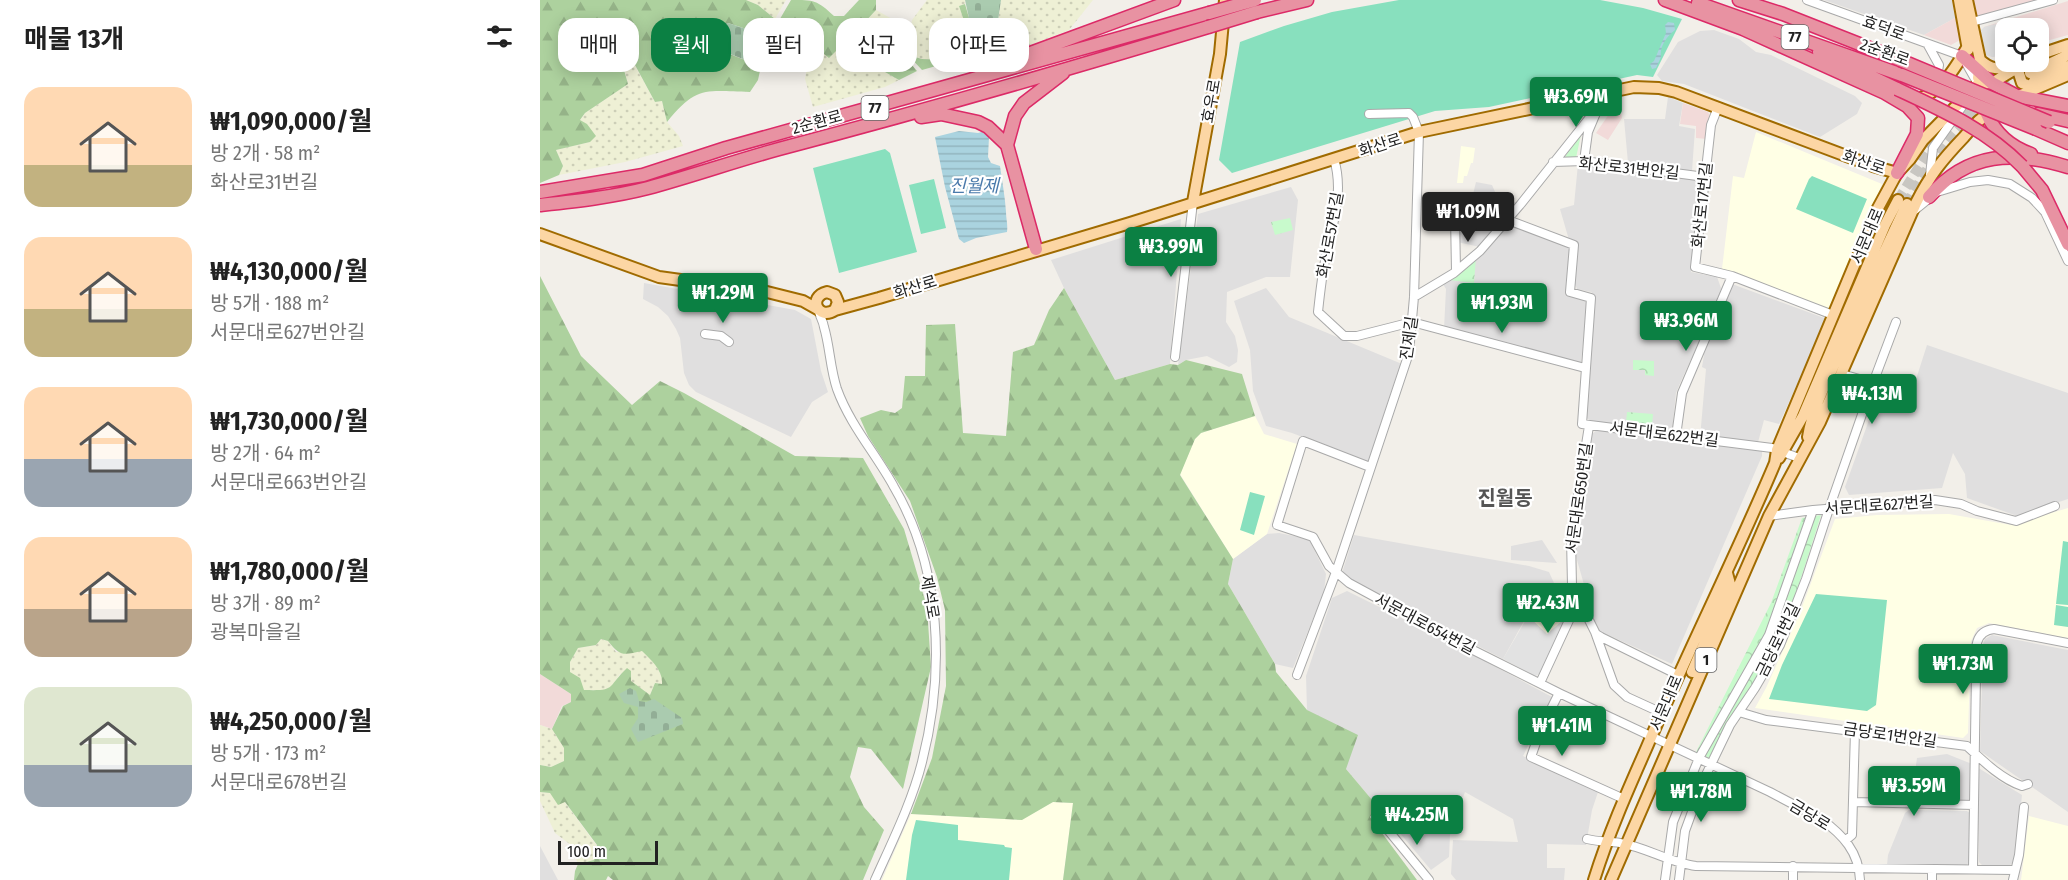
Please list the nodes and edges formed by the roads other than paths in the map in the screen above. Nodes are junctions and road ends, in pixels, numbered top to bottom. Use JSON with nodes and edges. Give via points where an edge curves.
{"nodes":[{"id":1,"x":1174,"y":0,"type":"edge"},
{"id":2,"x":1225,"y":0,"type":"edge"},
{"id":3,"x":1307,"y":0,"type":"edge"},
{"id":4,"x":1665,"y":0,"type":"edge"},
{"id":5,"x":1688,"y":0,"type":"edge"},
{"id":6,"x":1739,"y":0,"type":"edge"},
{"id":7,"x":1807,"y":0,"type":"edge"},
{"id":8,"x":1959,"y":0,"type":"edge"},
{"id":9,"x":1967,"y":0,"type":"edge"},
{"id":10,"x":2053,"y":0,"type":"edge"},
{"id":11,"x":1256,"y":6,"type":"edge"},
{"id":12,"x":1752,"y":21,"type":"junction"},
{"id":13,"x":1972,"y":22,"type":"junction"},
{"id":14,"x":1974,"y":35,"type":"junction"},
{"id":15,"x":1928,"y":44,"type":"junction"},
{"id":16,"x":2068,"y":45,"type":"edge"},
{"id":17,"x":2049,"y":51,"type":"edge"},
{"id":18,"x":2068,"y":55,"type":"edge"},
{"id":19,"x":1972,"y":60,"type":"junction"},
{"id":20,"x":2068,"y":66,"type":"edge"},
{"id":21,"x":1995,"y":69,"type":"edge"},
{"id":22,"x":1066,"y":70,"type":"junction"},
{"id":23,"x":2009,"y":72,"type":"edge"},
{"id":24,"x":2023,"y":72,"type":"edge"},
{"id":25,"x":2068,"y":75,"type":"edge"},
{"id":26,"x":2033,"y":81,"type":"junction"},
{"id":27,"x":1992,"y":83,"type":"junction"},
{"id":28,"x":1978,"y":84,"type":"junction"},
{"id":29,"x":1891,"y":91,"type":"junction"},
{"id":30,"x":1610,"y":92,"type":"junction"},
{"id":31,"x":1930,"y":93,"type":"junction"},
{"id":32,"x":923,"y":95,"type":"junction"},
{"id":33,"x":2017,"y":96,"type":"junction"},
{"id":34,"x":1600,"y":103,"type":"junction"},
{"id":35,"x":2068,"y":106,"type":"edge"},
{"id":36,"x":1718,"y":107,"type":"junction"},
{"id":37,"x":1369,"y":114,"type":"dead end"},
{"id":38,"x":1987,"y":114,"type":"junction"},
{"id":39,"x":878,"y":123,"type":"junction"},
{"id":40,"x":2062,"y":123,"type":"edge"},
{"id":41,"x":1976,"y":124,"type":"junction"},
{"id":42,"x":1419,"y":132,"type":"junction"},
{"id":43,"x":1006,"y":143,"type":"junction"},
{"id":44,"x":2068,"y":143,"type":"edge"},
{"id":45,"x":1334,"y":159,"type":"junction"},
{"id":46,"x":1584,"y":161,"type":"junction"},
{"id":47,"x":1554,"y":162,"type":"junction"},
{"id":48,"x":2050,"y":162,"type":"junction"},
{"id":49,"x":2068,"y":167,"type":"edge"},
{"id":50,"x":1897,"y":173,"type":"junction"},
{"id":51,"x":1930,"y":175,"type":"junction"},
{"id":52,"x":1705,"y":177,"type":"junction"},
{"id":53,"x":540,"y":192,"type":"edge"},
{"id":54,"x":1929,"y":197,"type":"junction"},
{"id":55,"x":1193,"y":202,"type":"junction"},
{"id":56,"x":540,"y":205,"type":"edge"},
{"id":57,"x":1906,"y":206,"type":"junction"},
{"id":58,"x":1455,"y":216,"type":"dead end"},
{"id":59,"x":1508,"y":220,"type":"junction"},
{"id":60,"x":540,"y":234,"type":"edge"},
{"id":61,"x":2068,"y":244,"type":"edge"},
{"id":62,"x":1036,"y":249,"type":"junction"},
{"id":63,"x":2068,"y":261,"type":"edge"},
{"id":64,"x":1456,"y":271,"type":"junction"},
{"id":65,"x":1732,"y":276,"type":"junction"},
{"id":66,"x":767,"y":292,"type":"junction"},
{"id":67,"x":820,"y":295,"type":"junction"},
{"id":68,"x":1414,"y":297,"type":"junction"},
{"id":69,"x":830,"y":308,"type":"junction"},
{"id":70,"x":1833,"y":315,"type":"junction"},
{"id":71,"x":1412,"y":322,"type":"junction"},
{"id":72,"x":1896,"y":322,"type":"dead end"},
{"id":73,"x":824,"y":326,"type":"joint"},
{"id":74,"x":705,"y":334,"type":"dead end"},
{"id":75,"x":729,"y":342,"type":"dead end"},
{"id":76,"x":1175,"y":357,"type":"dead end"},
{"id":77,"x":1585,"y":368,"type":"junction"},
{"id":78,"x":1842,"y":374,"type":"junction"},
{"id":79,"x":1873,"y":383,"type":"junction"},
{"id":80,"x":1589,"y":426,"type":"junction"},
{"id":81,"x":1676,"y":436,"type":"junction"},
{"id":82,"x":1807,"y":444,"type":"junction"},
{"id":83,"x":1780,"y":451,"type":"junction"},
{"id":84,"x":1799,"y":459,"type":"junction"},
{"id":85,"x":1370,"y":467,"type":"junction"},
{"id":86,"x":2055,"y":506,"type":"dead end"},
{"id":87,"x":1829,"y":509,"type":"junction"},
{"id":88,"x":1814,"y":510,"type":"junction"},
{"id":89,"x":1769,"y":516,"type":"junction"},
{"id":90,"x":1336,"y":572,"type":"junction"},
{"id":91,"x":1727,"y":573,"type":"junction"},
{"id":92,"x":1583,"y":606,"type":"junction"},
{"id":93,"x":1595,"y":632,"type":"junction"},
{"id":94,"x":2068,"y":644,"type":"edge"},
{"id":95,"x":1298,"y":675,"type":"dead end"},
{"id":96,"x":1678,"y":675,"type":"junction"},
{"id":97,"x":1540,"y":683,"type":"junction"},
{"id":98,"x":1559,"y":693,"type":"junction"},
{"id":99,"x":1686,"y":704,"type":"junction"},
{"id":100,"x":1739,"y":712,"type":"junction"},
{"id":101,"x":1662,"y":713,"type":"junction"},
{"id":102,"x":1855,"y":731,"type":"junction"},
{"id":103,"x":1651,"y":738,"type":"junction"},
{"id":104,"x":1668,"y":745,"type":"junction"},
{"id":105,"x":1976,"y":756,"type":"junction"},
{"id":106,"x":1699,"y":758,"type":"junction"},
{"id":107,"x":1710,"y":764,"type":"junction"},
{"id":108,"x":2028,"y":784,"type":"dead end"},
{"id":109,"x":1624,"y":799,"type":"junction"},
{"id":110,"x":1853,"y":802,"type":"junction"},
{"id":111,"x":1974,"y":805,"type":"junction"},
{"id":112,"x":2024,"y":807,"type":"dead end"},
{"id":113,"x":1388,"y":810,"type":"dead end"},
{"id":114,"x":1587,"y":839,"type":"dead end"},
{"id":115,"x":1846,"y":840,"type":"junction"},
{"id":116,"x":1606,"y":843,"type":"junction"},
{"id":117,"x":1625,"y":845,"type":"junction"},
{"id":118,"x":1667,"y":858,"type":"junction"},
{"id":119,"x":1681,"y":863,"type":"junction"},
{"id":120,"x":1793,"y":866,"type":"junction"},
{"id":121,"x":1859,"y":867,"type":"junction"},
{"id":122,"x":1932,"y":869,"type":"junction"},
{"id":123,"x":1973,"y":869,"type":"junction"},
{"id":124,"x":2014,"y":870,"type":"junction"},
{"id":125,"x":874,"y":880,"type":"edge"},
{"id":126,"x":1429,"y":880,"type":"edge"},
{"id":127,"x":1593,"y":880,"type":"edge"},
{"id":128,"x":1611,"y":880,"type":"edge"},
{"id":129,"x":1665,"y":880,"type":"edge"},
{"id":130,"x":1679,"y":880,"type":"edge"},
{"id":131,"x":1792,"y":880,"type":"edge"},
{"id":132,"x":1860,"y":880,"type":"edge"},
{"id":133,"x":1932,"y":880,"type":"edge"},
{"id":134,"x":2013,"y":880,"type":"edge"}],
"edges":[{"from":1,"to":32,"type":"highway"},
{"from":2,"to":55,"type":"main road","name":"효우로","via":[[1220,54]]},
{"from":3,"to":11,"type":"highway","name":"2순환로","number":"77"},
{"from":4,"to":29,"type":"highway"},
{"from":5,"to":12,"type":"highway","name":"2순환로","number":"77"},
{"from":6,"to":40,"type":"highway","name":"2순환로","number":"77","bridge":true,"via":[[1783,14],[2022,111]]},
{"from":7,"to":15,"type":"street","name":"효덕로"},
{"from":8,"to":19,"type":"main road"},
{"from":9,"to":13,"type":"main road"},
{"from":10,"to":13,"type":"street"},
{"from":11,"to":22,"type":"highway","name":"2순환로","number":"77","bridge":true,"via":[[1208,27]]},
{"from":11,"to":32,"type":"highway","name":"2순환로","number":"77","bridge":true,"via":[[1209,13]]},
{"from":12,"to":29,"type":"highway"},
{"from":12,"to":44,"type":"highway","name":"2순환로","number":"77","bridge":true,"via":[[1902,75]]},
{"from":13,"to":14,"type":"main road"},
{"from":14,"to":19,"type":"main road"},
{"from":14,"to":19,"type":"main road"},
{"from":15,"to":19,"type":"street","name":"효덕로"},
{"from":15,"to":31,"type":"street","via":[[1939,65]]},
{"from":16,"to":17,"type":"main road"},
{"from":18,"to":26,"type":"main road","name":"서문대로"},
{"from":19,"to":21,"type":"main road"},
{"from":19,"to":27,"type":"highway"},
{"from":19,"to":28,"type":"main road"},
{"from":19,"to":28,"type":"street"},
{"from":19,"to":31,"type":"main road"},
{"from":20,"to":26,"type":"main road","name":"서문대로"},
{"from":22,"to":39,"type":"highway","name":"2순환로","number":"77"},
{"from":22,"to":43,"type":"highway","via":[[1024,103]]},
{"from":23,"to":27,"type":"main road"},
{"from":24,"to":26,"type":"main road","via":[[2022,83]]},
{"from":25,"to":26,"type":"main road","name":"서문대로"},
{"from":26,"to":33,"type":"main road","name":"서문대로"},
{"from":27,"to":28,"type":"main road"},
{"from":27,"to":33,"type":"highway"},
{"from":28,"to":38,"type":"main road"},
{"from":28,"to":41,"type":"main road"},
{"from":28,"to":50,"type":"main road","name":"서문대로"},
{"from":28,"to":51,"type":"street","via":[[1933,148]]},
{"from":29,"to":31,"type":"main road","via":[[1914,101]]},
{"from":29,"to":50,"type":"highway","via":[[1918,118],[1917,134]]},
{"from":29,"to":61,"type":"highway","bridge":true,"via":[[1989,137],[2006,149],[2042,190]]},
{"from":30,"to":34,"type":"street"},
{"from":30,"to":36,"type":"main road","name":"화산로","via":[[1634,87],[1659,88]]},
{"from":30,"to":42,"type":"main road","name":"화산로"},
{"from":32,"to":53,"type":"highway","name":"2순환로","number":"77","via":[[726,148],[643,176]]},
{"from":33,"to":35,"type":"highway"},
{"from":33,"to":38,"type":"main road","name":"서문대로"},
{"from":34,"to":46,"type":"street","via":[[1588,132]]},
{"from":34,"to":47,"type":"street"},
{"from":36,"to":50,"type":"main road","name":"화산로"},
{"from":36,"to":52,"type":"street","name":"화산로17번길","via":[[1711,125]]},
{"from":37,"to":42,"type":"street","via":[[1409,113]]},
{"from":38,"to":41,"type":"main road","name":"서문대로"},
{"from":38,"to":48,"type":"highway","via":[[1993,127],[2012,144]]},
{"from":39,"to":43,"type":"highway","via":[[941,114],[978,122]]},
{"from":39,"to":56,"type":"highway","name":"2순환로","number":"77","via":[[646,188]]},
{"from":41,"to":51,"type":"main road","name":"서문대로"},
{"from":42,"to":45,"type":"main road","name":"화산로"},
{"from":42,"to":68,"type":"street","name":"진제길"},
{"from":43,"to":62,"type":"highway"},
{"from":45,"to":55,"type":"main road","name":"화산로"},
{"from":45,"to":71,"type":"street","name":"화산로57번길","via":[[1338,174],[1337,206],[1318,312],[1344,336],[1351,337]]},
{"from":46,"to":47,"type":"street","name":"화산로31번안길"},
{"from":46,"to":52,"type":"street","name":"화산로31번안길"},
{"from":47,"to":59,"type":"street"},
{"from":48,"to":49,"type":"highway"},
{"from":48,"to":54,"type":"highway","via":[[2017,156],[1977,163],[1947,178]]},
{"from":50,"to":70,"type":"main road","name":"서문대로"},
{"from":51,"to":57,"type":"main road","name":"서문대로"},
{"from":52,"to":65,"type":"street","name":"화산로17번길","via":[[1695,267]]},
{"from":54,"to":57,"type":"street"},
{"from":54,"to":63,"type":"street","via":[[1980,180],[2010,184],[2045,212]]},
{"from":55,"to":62,"type":"main road","name":"화산로"},
{"from":55,"to":76,"type":"street"},
{"from":57,"to":78,"type":"main road","name":"서문대로"},
{"from":57,"to":82,"type":"main road","name":"서문대로","number":"1","via":[[1826,384]]},
{"from":57,"to":83,"type":"main road","name":"서문대로","via":[[1881,235],[1803,416]]},
{"from":58,"to":64,"type":"street"},
{"from":59,"to":64,"type":"street"},
{"from":59,"to":77,"type":"street","via":[[1574,244],[1570,292],[1591,298]]},
{"from":60,"to":66,"type":"main road","via":[[659,277]]},
{"from":62,"to":69,"type":"main road","name":"화산로","via":[[879,298]]},
{"from":64,"to":68,"type":"street"},
{"from":65,"to":70,"type":"street","name":"화산로17번길"},
{"from":65,"to":81,"type":"street","via":[[1682,393]]},
{"from":66,"to":67,"type":"main road"},
{"from":66,"to":69,"type":"main road"},
{"from":67,"to":69,"type":"main road","via":[[816,300]]},
{"from":67,"to":69,"type":"main road","via":[[830,292]]},
{"from":68,"to":71,"type":"street","name":"진제길"},
{"from":69,"to":73,"type":"main road"},
{"from":70,"to":83,"type":"main road","name":"서문대로"},
{"from":71,"to":77,"type":"street"},
{"from":71,"to":85,"type":"street","name":"진제길","via":[[1408,360]]},
{"from":72,"to":79,"type":"street","name":"금당로1번길"},
{"from":73,"to":125,"type":"street","name":"제석로","via":[[837,389],[905,506],[922,554],[934,612],[936,667],[922,762]]},
{"from":74,"to":75,"type":"street","via":[[721,336]]},
{"from":77,"to":80,"type":"street","name":"서문대로622번길","via":[[1581,419],[1582,424]]},
{"from":78,"to":79,"type":"street"},
{"from":78,"to":82,"type":"main road","name":"서문대로"},
{"from":79,"to":87,"type":"street","name":"금당로1번길"},
{"from":80,"to":81,"type":"street","name":"서문대로622번길"},
{"from":80,"to":92,"type":"street","name":"서문대로650번길","via":[[1570,568],[1572,586]]},
{"from":81,"to":83,"type":"street","name":"서문대로622번길"},
{"from":82,"to":84,"type":"main road","name":"서문대로","number":"1"},
{"from":83,"to":84,"type":"street","name":"서문대로622번길"},
{"from":83,"to":91,"type":"main road","name":"서문대로","number":"1"},
{"from":84,"to":89,"type":"main road","name":"서문대로","number":"1"},
{"from":85,"to":90,"type":"street","name":"진제길"},
{"from":85,"to":90,"type":"street","name":"서문대로654번길","via":[[1304,441],[1277,525],[1313,537]]},
{"from":86,"to":87,"type":"street","name":"서문대로627번길","via":[[2016,521],[1935,500]]},
{"from":87,"to":88,"type":"street","name":"서문대로627번길"},
{"from":87,"to":100,"type":"street","name":"금당로1번길","via":[[1780,645]]},
{"from":88,"to":89,"type":"street","name":"서문대로627번길"},
{"from":88,"to":106,"type":"street","via":[[1769,636]]},
{"from":89,"to":99,"type":"main road","name":"서문대로","number":"1"},
{"from":90,"to":95,"type":"street","name":"진제길"},
{"from":90,"to":97,"type":"street","name":"서문대로654번길","via":[[1349,583]]},
{"from":91,"to":96,"type":"main road","name":"서문대로","number":"1"},
{"from":91,"to":99,"type":"main road","via":[[1730,584],[1676,713]]},
{"from":92,"to":93,"type":"street","name":"서문대로650번길"},
{"from":92,"to":97,"type":"street","via":[[1571,616]]},
{"from":93,"to":96,"type":"street"},
{"from":93,"to":101,"type":"street","name":"서문대로650번길","via":[[1617,689]]},
{"from":94,"to":105,"type":"street","via":[[1994,629],[1980,634],[1976,645]]},
{"from":96,"to":101,"type":"main road","name":"서문대로","number":"1"},
{"from":97,"to":98,"type":"street","name":"서문대로654번길"},
{"from":98,"to":103,"type":"street","name":"서문대로654번길"},
{"from":98,"to":109,"type":"street","via":[[1531,757]]},
{"from":99,"to":104,"type":"main road","name":"서문대로","number":"1"},
{"from":100,"to":102,"type":"street","name":"금당로1번안길","via":[[1766,720]]},
{"from":100,"to":107,"type":"street","name":"금당로1번길"},
{"from":101,"to":103,"type":"main road","name":"서문대로","number":"1"},
{"from":102,"to":105,"type":"street","name":"금당로1번안길","via":[[1967,746]]},
{"from":102,"to":110,"type":"street"},
{"from":103,"to":104,"type":"street","name":"서문대로654번길"},
{"from":103,"to":109,"type":"main road","name":"서문대로","number":"1"},
{"from":104,"to":106,"type":"street","name":"금당로"},
{"from":104,"to":117,"type":"main road","name":"서문대로","number":"1"},
{"from":105,"to":108,"type":"street","name":"금당로1번안길","via":[[2018,784]]},
{"from":105,"to":111,"type":"street"},
{"from":106,"to":107,"type":"street","name":"금당로"},
{"from":106,"to":118,"type":"street","via":[[1673,822]]},
{"from":107,"to":115,"type":"street","name":"금당로","via":[[1821,819]]},
{"from":107,"to":119,"type":"street","name":"금당로1번길","via":[[1686,827]]},
{"from":109,"to":116,"type":"main road","name":"서문대로","number":"1"},
{"from":110,"to":111,"type":"street"},
{"from":110,"to":115,"type":"street","via":[[1852,835]]},
{"from":111,"to":123,"type":"street"},
{"from":112,"to":124,"type":"street"},
{"from":113,"to":126,"type":"street","via":[[1378,818]]},
{"from":114,"to":116,"type":"street"},
{"from":115,"to":121,"type":"street","name":"금당로"},
{"from":116,"to":117,"type":"street"},
{"from":116,"to":127,"type":"main road","name":"서문대로","number":"1"},
{"from":117,"to":118,"type":"street"},
{"from":117,"to":128,"type":"main road","name":"서문대로","number":"1"},
{"from":118,"to":119,"type":"street"},
{"from":118,"to":129,"type":"street"},
{"from":119,"to":120,"type":"street"},
{"from":119,"to":130,"type":"street","name":"금당로1번길"},
{"from":120,"to":121,"type":"street"},
{"from":120,"to":131,"type":"street"},
{"from":121,"to":122,"type":"street"},
{"from":121,"to":132,"type":"street","name":"금당로"},
{"from":122,"to":123,"type":"street"},
{"from":122,"to":133,"type":"street"},
{"from":123,"to":124,"type":"street"},
{"from":124,"to":134,"type":"street"}]}
